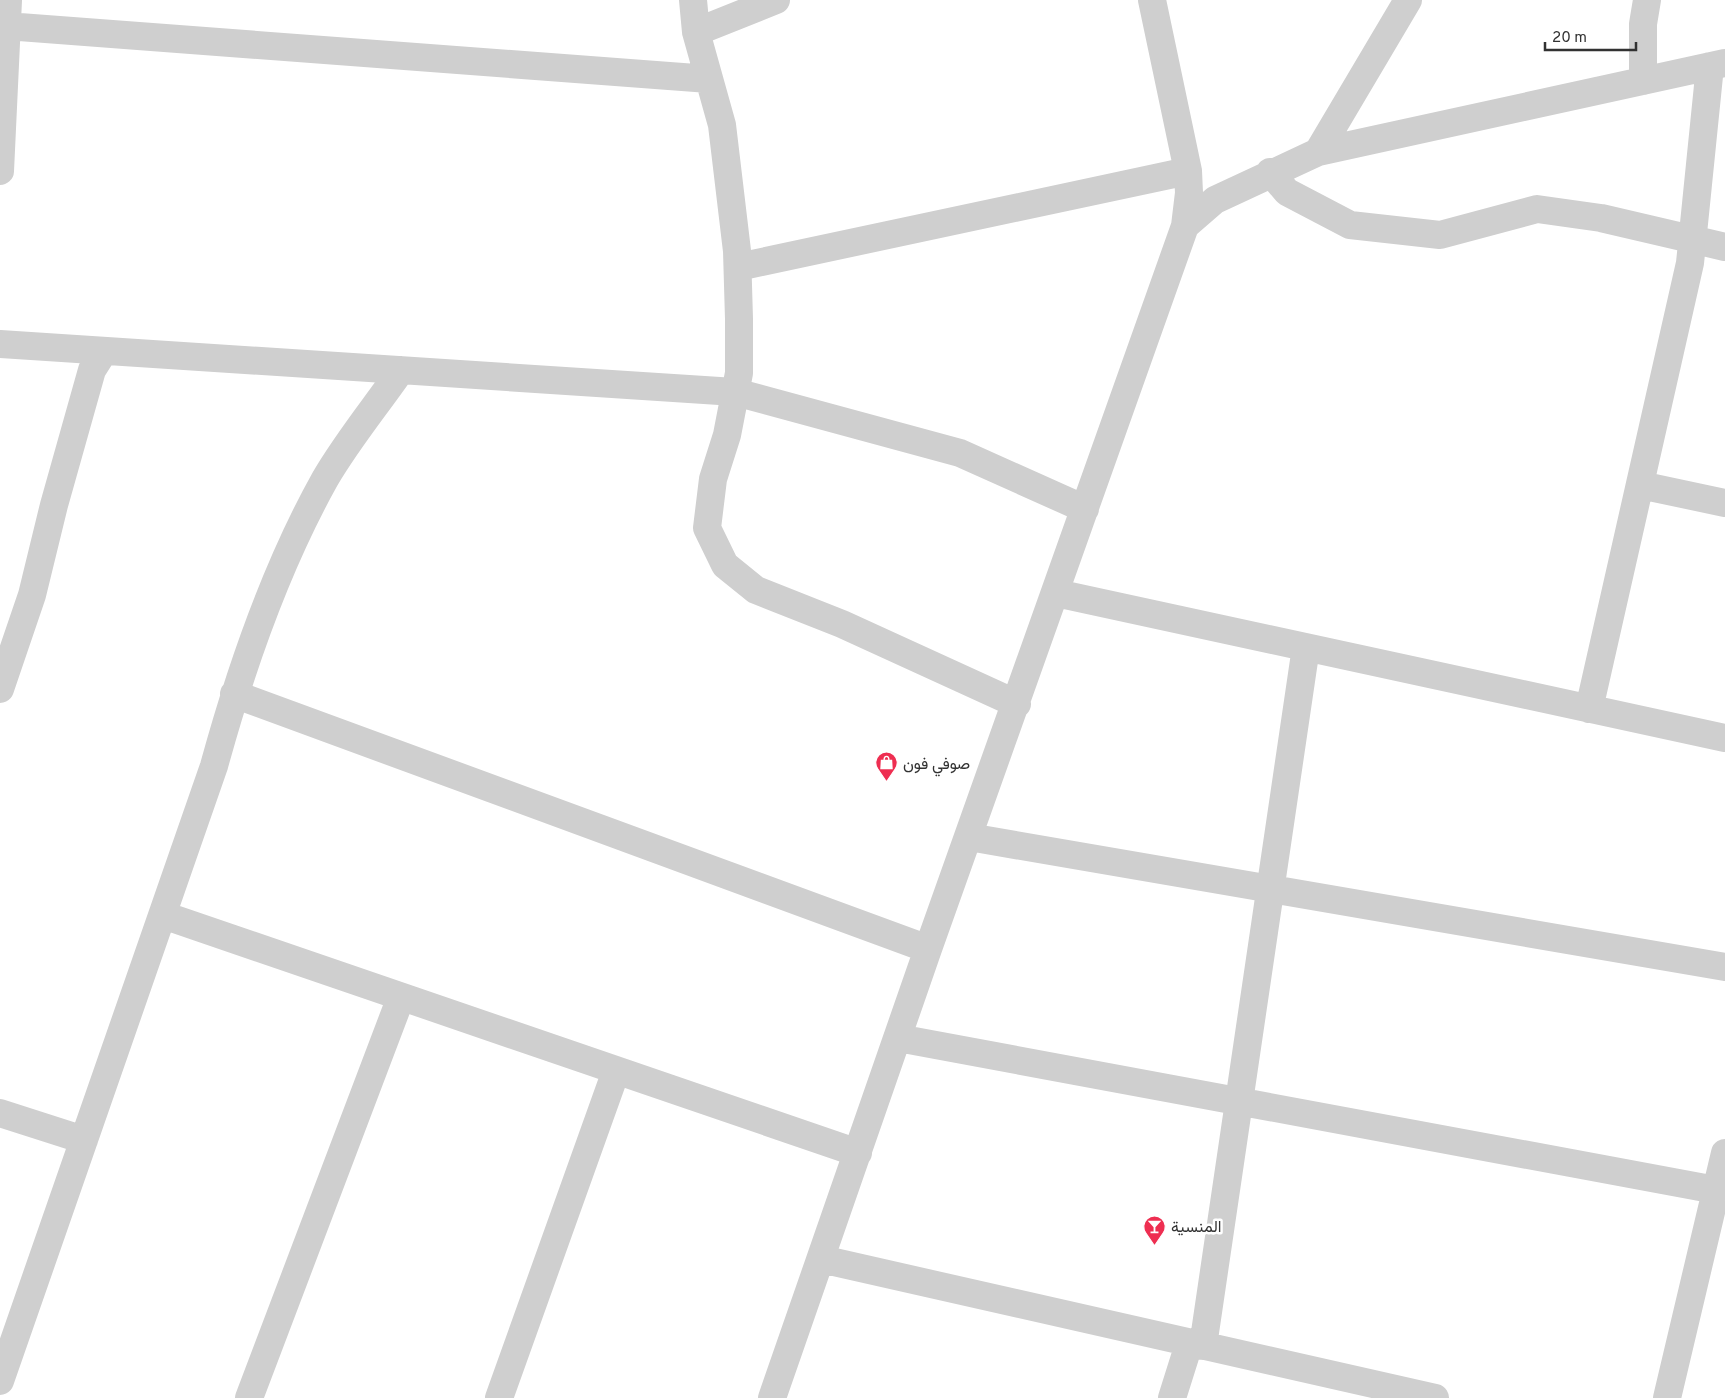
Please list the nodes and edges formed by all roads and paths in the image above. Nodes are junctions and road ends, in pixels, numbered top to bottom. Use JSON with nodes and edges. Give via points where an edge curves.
{"nodes":[{"id":1,"x":693,"y":0,"type":"edge"},
{"id":2,"x":776,"y":0,"type":"edge"},
{"id":3,"x":1152,"y":0,"type":"edge"},
{"id":4,"x":1408,"y":0,"type":"edge"},
{"id":5,"x":1647,"y":0,"type":"edge"},
{"id":6,"x":7,"y":13,"type":"edge"},
{"id":7,"x":696,"y":32,"type":"junction"},
{"id":8,"x":1717,"y":64,"type":"edge"},
{"id":9,"x":709,"y":78,"type":"junction"},
{"id":10,"x":1642,"y":81,"type":"junction"},
{"id":11,"x":1318,"y":152,"type":"junction"},
{"id":12,"x":0,"y":171,"type":"edge"},
{"id":13,"x":1188,"y":171,"type":"junction"},
{"id":14,"x":1270,"y":172,"type":"junction"},
{"id":15,"x":1186,"y":226,"type":"junction"},
{"id":16,"x":1692,"y":239,"type":"junction"},
{"id":17,"x":1725,"y":247,"type":"edge"},
{"id":18,"x":738,"y":267,"type":"junction"},
{"id":19,"x":0,"y":344,"type":"edge"},
{"id":20,"x":104,"y":351,"type":"junction"},
{"id":21,"x":401,"y":370,"type":"junction"},
{"id":22,"x":735,"y":392,"type":"junction"},
{"id":23,"x":1640,"y":484,"type":"junction"},
{"id":24,"x":1725,"y":502,"type":"edge"},
{"id":25,"x":1085,"y":508,"type":"junction"},
{"id":26,"x":1056,"y":593,"type":"junction"},
{"id":27,"x":1306,"y":647,"type":"junction"},
{"id":28,"x":0,"y":689,"type":"edge"},
{"id":29,"x":234,"y":694,"type":"junction"},
{"id":30,"x":1017,"y":704,"type":"junction"},
{"id":31,"x":1589,"y":709,"type":"junction"},
{"id":32,"x":1725,"y":738,"type":"edge"},
{"id":33,"x":969,"y":837,"type":"junction"},
{"id":34,"x":1270,"y":889,"type":"junction"},
{"id":35,"x":162,"y":915,"type":"junction"},
{"id":36,"x":928,"y":949,"type":"junction"},
{"id":37,"x":1725,"y":967,"type":"edge"},
{"id":38,"x":401,"y":997,"type":"junction"},
{"id":39,"x":898,"y":1038,"type":"junction"},
{"id":40,"x":616,"y":1071,"type":"junction"},
{"id":41,"x":1238,"y":1102,"type":"junction"},
{"id":42,"x":0,"y":1113,"type":"edge"},
{"id":43,"x":84,"y":1140,"type":"junction"},
{"id":44,"x":1725,"y":1153,"type":"edge"},
{"id":45,"x":858,"y":1154,"type":"junction"},
{"id":46,"x":1716,"y":1190,"type":"junction"},
{"id":47,"x":821,"y":1259,"type":"junction"},
{"id":48,"x":1202,"y":1346,"type":"junction"},
{"id":49,"x":0,"y":1381,"type":"edge"},
{"id":50,"x":1419,"y":1396,"type":"edge"},
{"id":51,"x":249,"y":1398,"type":"edge"},
{"id":52,"x":499,"y":1398,"type":"edge"},
{"id":53,"x":772,"y":1398,"type":"edge"},
{"id":54,"x":1172,"y":1398,"type":"edge"},
{"id":55,"x":1667,"y":1398,"type":"edge"}],
"edges":[{"from":1,"to":7,"type":"street"},
{"from":2,"to":7,"type":"street"},
{"from":3,"to":13,"type":"street"},
{"from":4,"to":11,"type":"street"},
{"from":5,"to":10,"type":"street","via":[[1643,24]]},
{"from":6,"to":9,"type":"street"},
{"from":6,"to":12,"type":"street"},
{"from":7,"to":9,"type":"street"},
{"from":8,"to":10,"type":"street"},
{"from":8,"to":16,"type":"street"},
{"from":9,"to":18,"type":"street","via":[[722,125]]},
{"from":10,"to":11,"type":"street"},
{"from":11,"to":14,"type":"street"},
{"from":13,"to":15,"type":"street"},
{"from":13,"to":18,"type":"street"},
{"from":14,"to":15,"type":"street","via":[[1215,200]]},
{"from":14,"to":16,"type":"street","via":[[1287,192],[1350,225],[1440,235],[1536,209],[1601,218]]},
{"from":15,"to":25,"type":"street"},
{"from":16,"to":17,"type":"street"},
{"from":16,"to":23,"type":"street","via":[[1690,263]]},
{"from":18,"to":22,"type":"street","via":[[739,373]]},
{"from":19,"to":20,"type":"street"},
{"from":20,"to":21,"type":"street"},
{"from":20,"to":28,"type":"street","via":[[92,370],[32,595]]},
{"from":21,"to":22,"type":"street"},
{"from":21,"to":29,"type":"street","via":[[326,478],[304,519]]},
{"from":22,"to":25,"type":"street","via":[[960,453]]},
{"from":22,"to":30,"type":"street","via":[[727,435],[713,479],[707,528],[725,565],[756,590],[842,624]]},
{"from":23,"to":24,"type":"street"},
{"from":23,"to":31,"type":"street"},
{"from":25,"to":26,"type":"street"},
{"from":26,"to":27,"type":"street"},
{"from":26,"to":30,"type":"street"},
{"from":27,"to":31,"type":"street"},
{"from":27,"to":34,"type":"street"},
{"from":29,"to":35,"type":"street","via":[[214,766]]},
{"from":29,"to":36,"type":"street"},
{"from":30,"to":33,"type":"street"},
{"from":31,"to":32,"type":"street"},
{"from":33,"to":34,"type":"street"},
{"from":33,"to":36,"type":"street"},
{"from":34,"to":37,"type":"street"},
{"from":34,"to":41,"type":"street"},
{"from":35,"to":38,"type":"street"},
{"from":35,"to":43,"type":"street"},
{"from":36,"to":39,"type":"street"},
{"from":38,"to":40,"type":"street"},
{"from":38,"to":51,"type":"street"},
{"from":39,"to":41,"type":"street"},
{"from":39,"to":45,"type":"street"},
{"from":40,"to":45,"type":"street"},
{"from":40,"to":52,"type":"street"},
{"from":41,"to":46,"type":"street"},
{"from":41,"to":48,"type":"street"},
{"from":42,"to":43,"type":"street"},
{"from":43,"to":49,"type":"street"},
{"from":44,"to":46,"type":"street"},
{"from":45,"to":47,"type":"street"},
{"from":46,"to":55,"type":"street"},
{"from":47,"to":48,"type":"street"},
{"from":47,"to":53,"type":"street"},
{"from":48,"to":50,"type":"street"},
{"from":48,"to":54,"type":"street","via":[[1189,1344]]}]}
